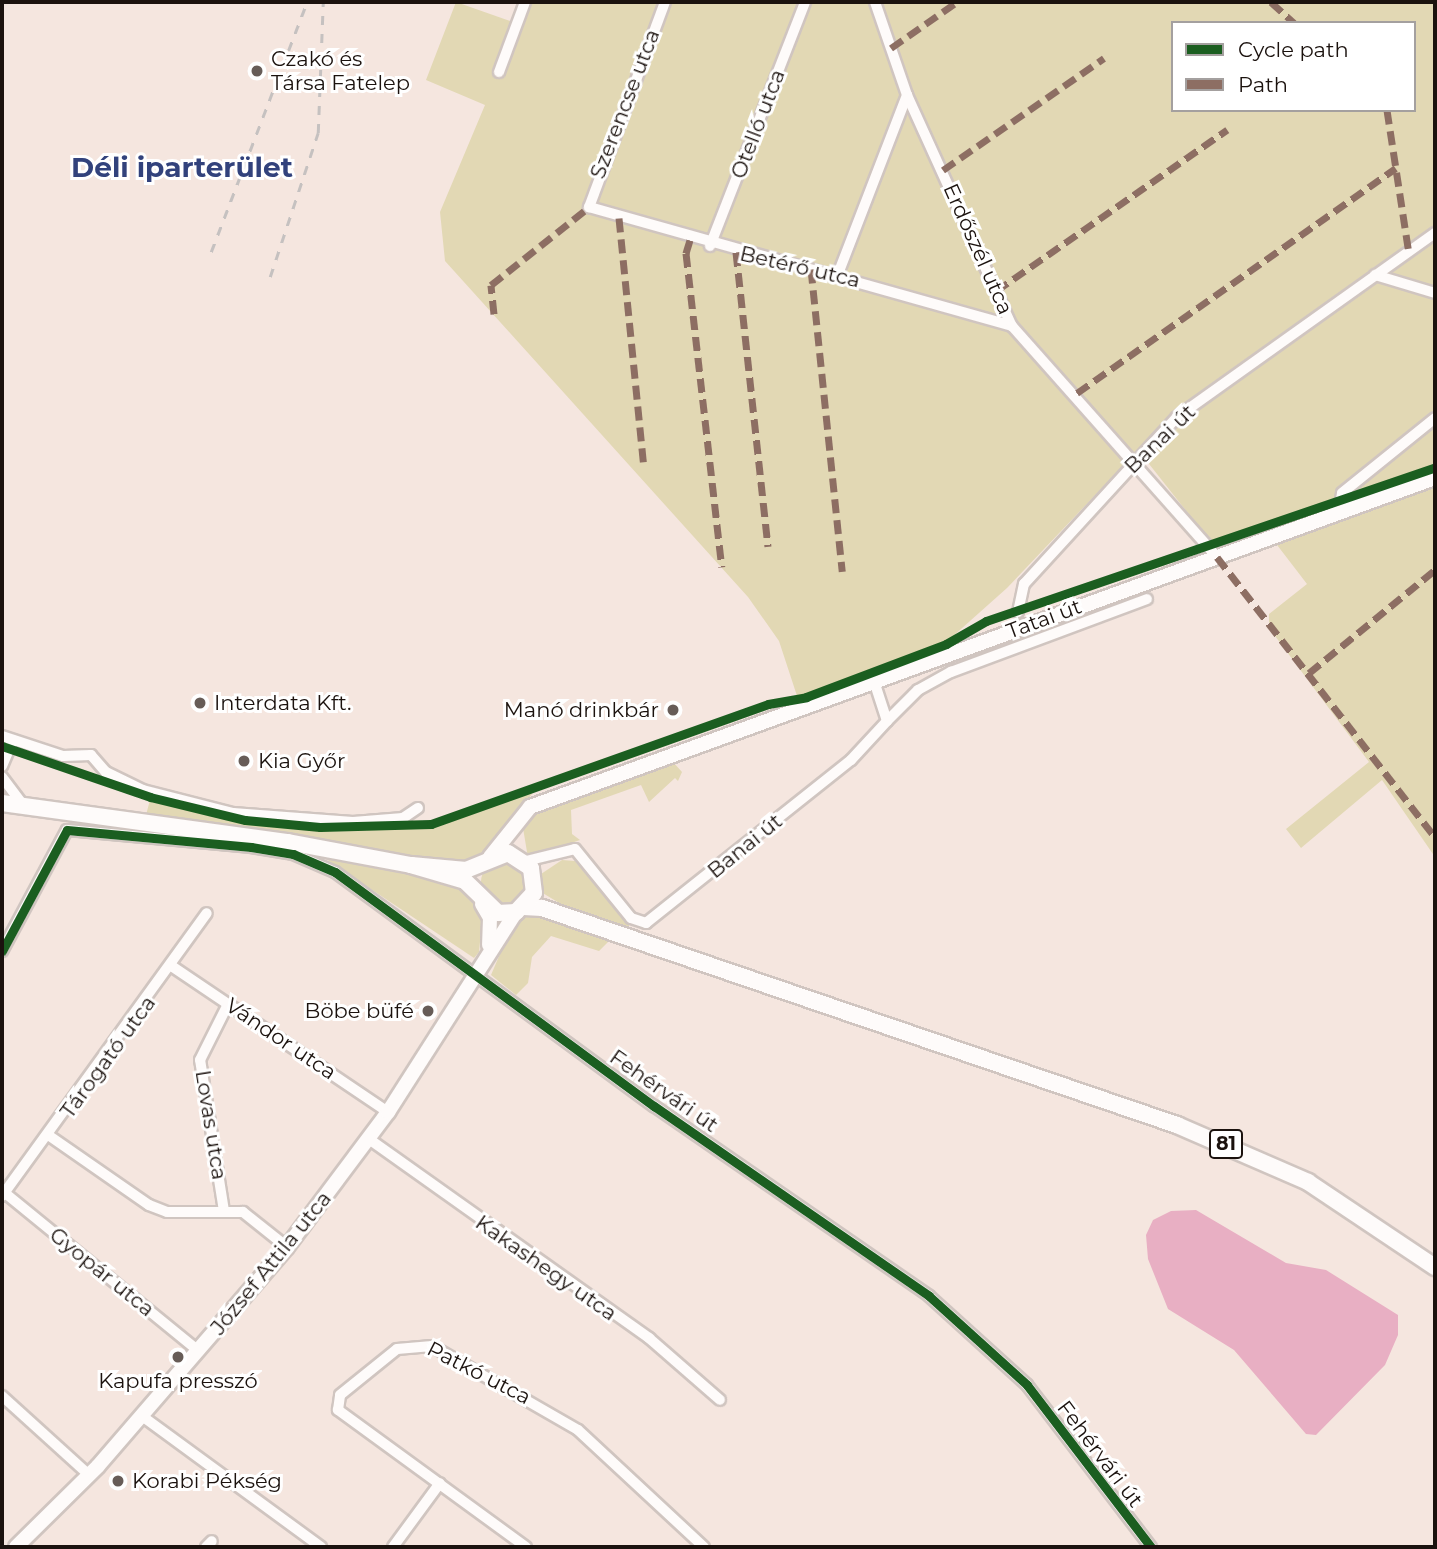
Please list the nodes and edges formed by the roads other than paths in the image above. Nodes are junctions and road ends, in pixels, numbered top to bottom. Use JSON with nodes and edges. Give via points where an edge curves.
{"nodes":[{"id":1,"x":526,"y":2,"type":"edge"},
{"id":2,"x":665,"y":2,"type":"edge"},
{"id":3,"x":805,"y":2,"type":"edge"},
{"id":4,"x":875,"y":2,"type":"edge"},
{"id":5,"x":499,"y":72,"type":"dead end"},
{"id":6,"x":907,"y":95,"type":"junction"},
{"id":7,"x":589,"y":207,"type":"joint"},
{"id":8,"x":1435,"y":233,"type":"edge"},
{"id":9,"x":710,"y":246,"type":"junction"},
{"id":10,"x":838,"y":274,"type":"junction"},
{"id":11,"x":1375,"y":275,"type":"junction"},
{"id":12,"x":1435,"y":293,"type":"edge"},
{"id":13,"x":1012,"y":326,"type":"junction"},
{"id":14,"x":1435,"y":418,"type":"edge"},
{"id":15,"x":1132,"y":464,"type":"junction"},
{"id":16,"x":1435,"y":478,"type":"edge"},
{"id":17,"x":1339,"y":512,"type":"junction"},
{"id":18,"x":1217,"y":557,"type":"junction"},
{"id":19,"x":1147,"y":599,"type":"dead end"},
{"id":20,"x":1018,"y":612,"type":"dead end"},
{"id":21,"x":942,"y":656,"type":"junction"},
{"id":22,"x":951,"y":672,"type":"junction"},
{"id":23,"x":874,"y":681,"type":"junction"},
{"id":24,"x":887,"y":721,"type":"junction"},
{"id":25,"x":2,"y":736,"type":"edge"},
{"id":26,"x":12,"y":740,"type":"junction"},
{"id":27,"x":2,"y":766,"type":"edge"},
{"id":28,"x":2,"y":777,"type":"edge"},
{"id":29,"x":2,"y":803,"type":"edge"},
{"id":30,"x":536,"y":805,"type":"junction"},
{"id":31,"x":27,"y":806,"type":"junction"},
{"id":32,"x":418,"y":808,"type":"dead end"},
{"id":33,"x":575,"y":849,"type":"junction"},
{"id":34,"x":521,"y":859,"type":"junction"},
{"id":35,"x":486,"y":860,"type":"junction"},
{"id":36,"x":411,"y":866,"type":"junction"},
{"id":37,"x":535,"y":881,"type":"junction"},
{"id":38,"x":480,"y":900,"type":"junction"},
{"id":39,"x":520,"y":910,"type":"junction"},
{"id":40,"x":206,"y":913,"type":"dead end"},
{"id":41,"x":565,"y":916,"type":"junction"},
{"id":42,"x":489,"y":950,"type":"junction"},
{"id":43,"x":2,"y":951,"type":"edge"},
{"id":44,"x":173,"y":967,"type":"junction"},
{"id":45,"x":477,"y":976,"type":"junction"},
{"id":46,"x":228,"y":1004,"type":"junction"},
{"id":47,"x":388,"y":1111,"type":"junction"},
{"id":48,"x":51,"y":1137,"type":"junction"},
{"id":49,"x":369,"y":1139,"type":"junction"},
{"id":50,"x":3,"y":1194,"type":"edge"},
{"id":51,"x":225,"y":1211,"type":"junction"},
{"id":52,"x":287,"y":1247,"type":"junction"},
{"id":53,"x":1435,"y":1267,"type":"edge"},
{"id":54,"x":200,"y":1351,"type":"junction"},
{"id":55,"x":2,"y":1396,"type":"edge"},
{"id":56,"x":720,"y":1400,"type":"dead end"},
{"id":57,"x":142,"y":1416,"type":"junction"},
{"id":58,"x":89,"y":1475,"type":"junction"},
{"id":59,"x":440,"y":1483,"type":"junction"},
{"id":60,"x":16,"y":1547,"type":"edge"},
{"id":61,"x":321,"y":1547,"type":"edge"},
{"id":62,"x":393,"y":1547,"type":"edge"},
{"id":63,"x":526,"y":1547,"type":"edge"},
{"id":64,"x":704,"y":1547,"type":"edge"},
{"id":65,"x":1151,"y":1547,"type":"edge"}],
"edges":[{"from":1,"to":5,"type":"street"},
{"from":2,"to":7,"type":"street","name":"Szerencse utca"},
{"from":3,"to":9,"type":"street","name":"Otelló utca"},
{"from":4,"to":6,"type":"street","name":"Erdőszél utca"},
{"from":6,"to":10,"type":"street"},
{"from":6,"to":13,"type":"street","name":"Erdőszél utca"},
{"from":7,"to":9,"type":"street","name":"Betérő utca"},
{"from":8,"to":11,"type":"street","name":"Banai út"},
{"from":9,"to":10,"type":"street","name":"Betérő utca"},
{"from":10,"to":13,"type":"street","name":"Betérő utca"},
{"from":11,"to":12,"type":"street"},
{"from":11,"to":15,"type":"street","name":"Banai út","via":[[1177,417]]},
{"from":13,"to":15,"type":"street","name":"Erdőszél utca","via":[[1051,363]]},
{"from":14,"to":17,"type":"street","via":[[1342,494]]},
{"from":15,"to":18,"type":"street","name":"Erdőszél utca"},
{"from":15,"to":20,"type":"street","name":"Banai út","via":[[1024,584]]},
{"from":16,"to":17,"type":"street","name":"Tatai út"},
{"from":17,"to":18,"type":"street","name":"Tatai út"},
{"from":18,"to":21,"type":"street","name":"Tatai út"},
{"from":19,"to":22,"type":"street","name":"Tatai út"},
{"from":21,"to":22,"type":"street"},
{"from":21,"to":23,"type":"street","name":"Tatai út"},
{"from":22,"to":24,"type":"street","name":"Tatai út","via":[[918,690]]},
{"from":23,"to":24,"type":"street"},
{"from":23,"to":30,"type":"street","name":"Tatai út"},
{"from":24,"to":33,"type":"street","name":"Banai út","via":[[851,760],[646,923],[631,918]]},
{"from":25,"to":26,"type":"street"},
{"from":26,"to":27,"type":"street"},
{"from":26,"to":32,"type":"street","via":[[63,756],[91,755],[106,772],[143,790],[233,813],[353,822],[403,818]]},
{"from":28,"to":31,"type":"street"},
{"from":29,"to":31,"type":"main road","number":"81"},
{"from":30,"to":34,"type":"street","via":[[518,828]]},
{"from":30,"to":35,"type":"street","name":"Tatai út","via":[[522,813]]},
{"from":31,"to":36,"type":"main road","number":"81"},
{"from":33,"to":34,"type":"street"},
{"from":33,"to":37,"type":"street"},
{"from":34,"to":35,"type":"main road","number":"81"},
{"from":34,"to":37,"type":"main road","number":"81"},
{"from":35,"to":36,"type":"main road","number":"81","via":[[460,870]]},
{"from":35,"to":38,"type":"main road","via":[[475,879]]},
{"from":36,"to":38,"type":"main road","number":"81","via":[[465,881]]},
{"from":37,"to":39,"type":"main road"},
{"from":37,"to":41,"type":"main road","number":"81"},
{"from":38,"to":39,"type":"main road","number":"81","via":[[498,913]]},
{"from":38,"to":42,"type":"street","name":"József Attila utca","via":[[490,918]]},
{"from":39,"to":41,"type":"main road","number":"81"},
{"from":39,"to":42,"type":"street","name":"József Attila utca"},
{"from":40,"to":44,"type":"street","name":"Tárogató utca"},
{"from":41,"to":53,"type":"main road","number":"81","via":[[1239,1150],[1349,1205]]},
{"from":42,"to":45,"type":"street","name":"József Attila utca"},
{"from":43,"to":45,"type":"street","name":"Fehérvári út","via":[[64,832],[293,853],[335,872]]},
{"from":44,"to":46,"type":"street","name":"Vándor utca"},
{"from":44,"to":48,"type":"street","name":"Tárogató utca"},
{"from":45,"to":47,"type":"street","name":"József Attila utca"},
{"from":45,"to":65,"type":"street","name":"Fehérvári út","via":[[929,1296],[1027,1385]]},
{"from":46,"to":47,"type":"street","name":"Vándor utca"},
{"from":46,"to":51,"type":"street","name":"Lovas utca","via":[[200,1059]]},
{"from":47,"to":49,"type":"street","name":"József Attila utca"},
{"from":48,"to":50,"type":"street","name":"Tárogató utca"},
{"from":48,"to":51,"type":"street","via":[[149,1205],[167,1212]]},
{"from":49,"to":52,"type":"street","name":"József Attila utca"},
{"from":49,"to":56,"type":"street","name":"Kakashegy utca","via":[[649,1338]]},
{"from":50,"to":54,"type":"street","name":"Gyopár utca"},
{"from":51,"to":52,"type":"street","via":[[251,1217]]},
{"from":52,"to":54,"type":"street","name":"József Attila utca"},
{"from":54,"to":57,"type":"street","name":"József Attila utca"},
{"from":55,"to":58,"type":"street"},
{"from":57,"to":58,"type":"street","name":"József Attila utca"},
{"from":57,"to":61,"type":"street"},
{"from":58,"to":60,"type":"street","name":"József Attila utca"},
{"from":59,"to":62,"type":"street"},
{"from":59,"to":63,"type":"street","name":"Patkó utca"},
{"from":59,"to":64,"type":"street","name":"Patkó utca","via":[[336,1403],[409,1343],[432,1346],[579,1430]]}]}
